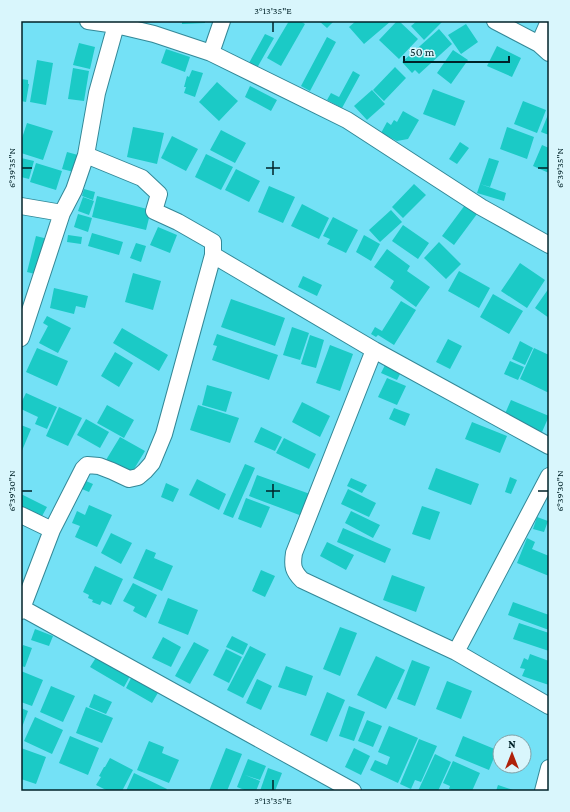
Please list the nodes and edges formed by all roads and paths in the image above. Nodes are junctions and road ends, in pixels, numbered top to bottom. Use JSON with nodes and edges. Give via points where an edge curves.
{"nodes":[{"id":1,"x":88,"y":21,"type":"edge"},
{"id":2,"x":222,"y":21,"type":"edge"},
{"id":3,"x":495,"y":21,"type":"edge"},
{"id":4,"x":549,"y":21,"type":"edge"},
{"id":5,"x":116,"y":25,"type":"junction"},
{"id":6,"x":544,"y":48,"type":"edge"},
{"id":7,"x":211,"y":53,"type":"junction"},
{"id":8,"x":86,"y":155,"type":"junction"},
{"id":9,"x":21,"y":206,"type":"edge"},
{"id":10,"x":62,"y":213,"type":"junction"},
{"id":11,"x":549,"y":245,"type":"edge"},
{"id":12,"x":213,"y":255,"type":"junction"},
{"id":13,"x":21,"y":338,"type":"edge"},
{"id":14,"x":374,"y":350,"type":"junction"},
{"id":15,"x":549,"y":446,"type":"edge"},
{"id":16,"x":549,"y":476,"type":"edge"},
{"id":17,"x":21,"y":515,"type":"edge"},
{"id":18,"x":52,"y":530,"type":"junction"},
{"id":19,"x":22,"y":610,"type":"edge"},
{"id":20,"x":456,"y":652,"type":"junction"},
{"id":21,"x":549,"y":706,"type":"edge"},
{"id":22,"x":549,"y":768,"type":"edge"},
{"id":23,"x":353,"y":791,"type":"edge"},
{"id":24,"x":543,"y":791,"type":"edge"}],
"edges":[{"from":1,"to":5,"type":"street"},
{"from":2,"to":7,"type":"street"},
{"from":3,"to":6,"type":"street"},
{"from":4,"to":6,"type":"street"},
{"from":5,"to":7,"type":"street","via":[[154,34]]},
{"from":5,"to":8,"type":"street","via":[[97,94]]},
{"from":7,"to":11,"type":"street","via":[[347,120],[481,207]]},
{"from":8,"to":10,"type":"street","via":[[74,190]]},
{"from":8,"to":12,"type":"street","via":[[142,178],[160,194],[154,211],[213,242]]},
{"from":9,"to":10,"type":"street"},
{"from":10,"to":13,"type":"street"},
{"from":12,"to":14,"type":"street"},
{"from":12,"to":18,"type":"street","via":[[164,434],[152,463],[138,477],[129,479],[99,466],[87,465]]},
{"from":14,"to":15,"type":"street"},
{"from":14,"to":20,"type":"street","via":[[292,563],[295,573],[302,580]]},
{"from":16,"to":20,"type":"street"},
{"from":17,"to":18,"type":"street"},
{"from":18,"to":19,"type":"street"},
{"from":19,"to":23,"type":"street"},
{"from":20,"to":21,"type":"street"},
{"from":22,"to":24,"type":"street"}]}
